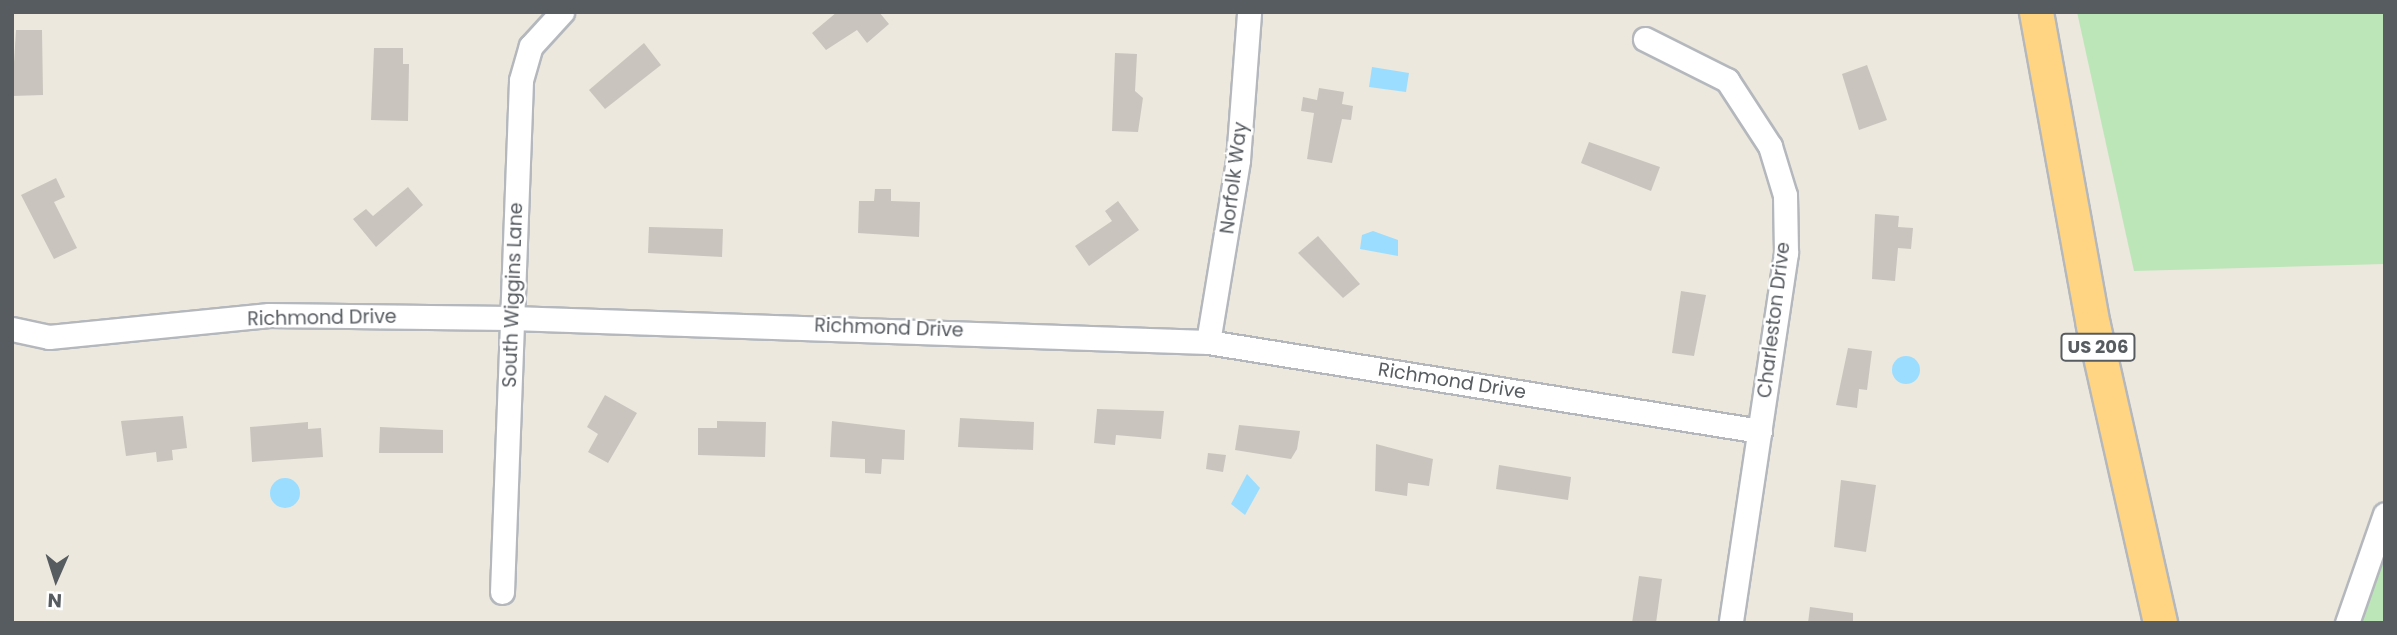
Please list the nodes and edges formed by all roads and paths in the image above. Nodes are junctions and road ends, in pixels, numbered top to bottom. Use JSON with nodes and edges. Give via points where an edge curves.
{"nodes":[{"id":1,"x":562,"y":12,"type":"edge"},
{"id":2,"x":1249,"y":12,"type":"edge"},
{"id":3,"x":2036,"y":12,"type":"edge"},
{"id":4,"x":1645,"y":39,"type":"dead end"},
{"id":5,"x":512,"y":318,"type":"junction"},
{"id":6,"x":12,"y":329,"type":"edge"},
{"id":7,"x":1208,"y":342,"type":"junction"},
{"id":8,"x":1760,"y":431,"type":"junction"},
{"id":9,"x":2385,"y":514,"type":"edge"},
{"id":10,"x":502,"y":592,"type":"dead end"},
{"id":11,"x":1731,"y":623,"type":"edge"},
{"id":12,"x":2160,"y":623,"type":"edge"},
{"id":13,"x":2347,"y":623,"type":"edge"}],
"edges":[{"from":1,"to":5,"type":"street","name":"South Wiggins Lane","via":[[531,47],[521,80]]},
{"from":2,"to":7,"type":"street","name":"Norfolk Way","via":[[1238,160]]},
{"from":3,"to":12,"type":"highway","number":"US 206","via":[[2093,325]]},
{"from":4,"to":8,"type":"street","name":"Charleston Drive","via":[[1727,80],[1770,146],[1785,195],[1786,253]]},
{"from":5,"to":6,"type":"street","name":"Richmond Drive","via":[[270,315],[49,337]]},
{"from":5,"to":7,"type":"street","name":"Richmond Drive"},
{"from":5,"to":10,"type":"street","name":"South Wiggins Lane"},
{"from":7,"to":8,"type":"street","name":"Richmond Drive"},
{"from":8,"to":11,"type":"street","name":"Charleston Drive"},
{"from":9,"to":13,"type":"street"}]}
